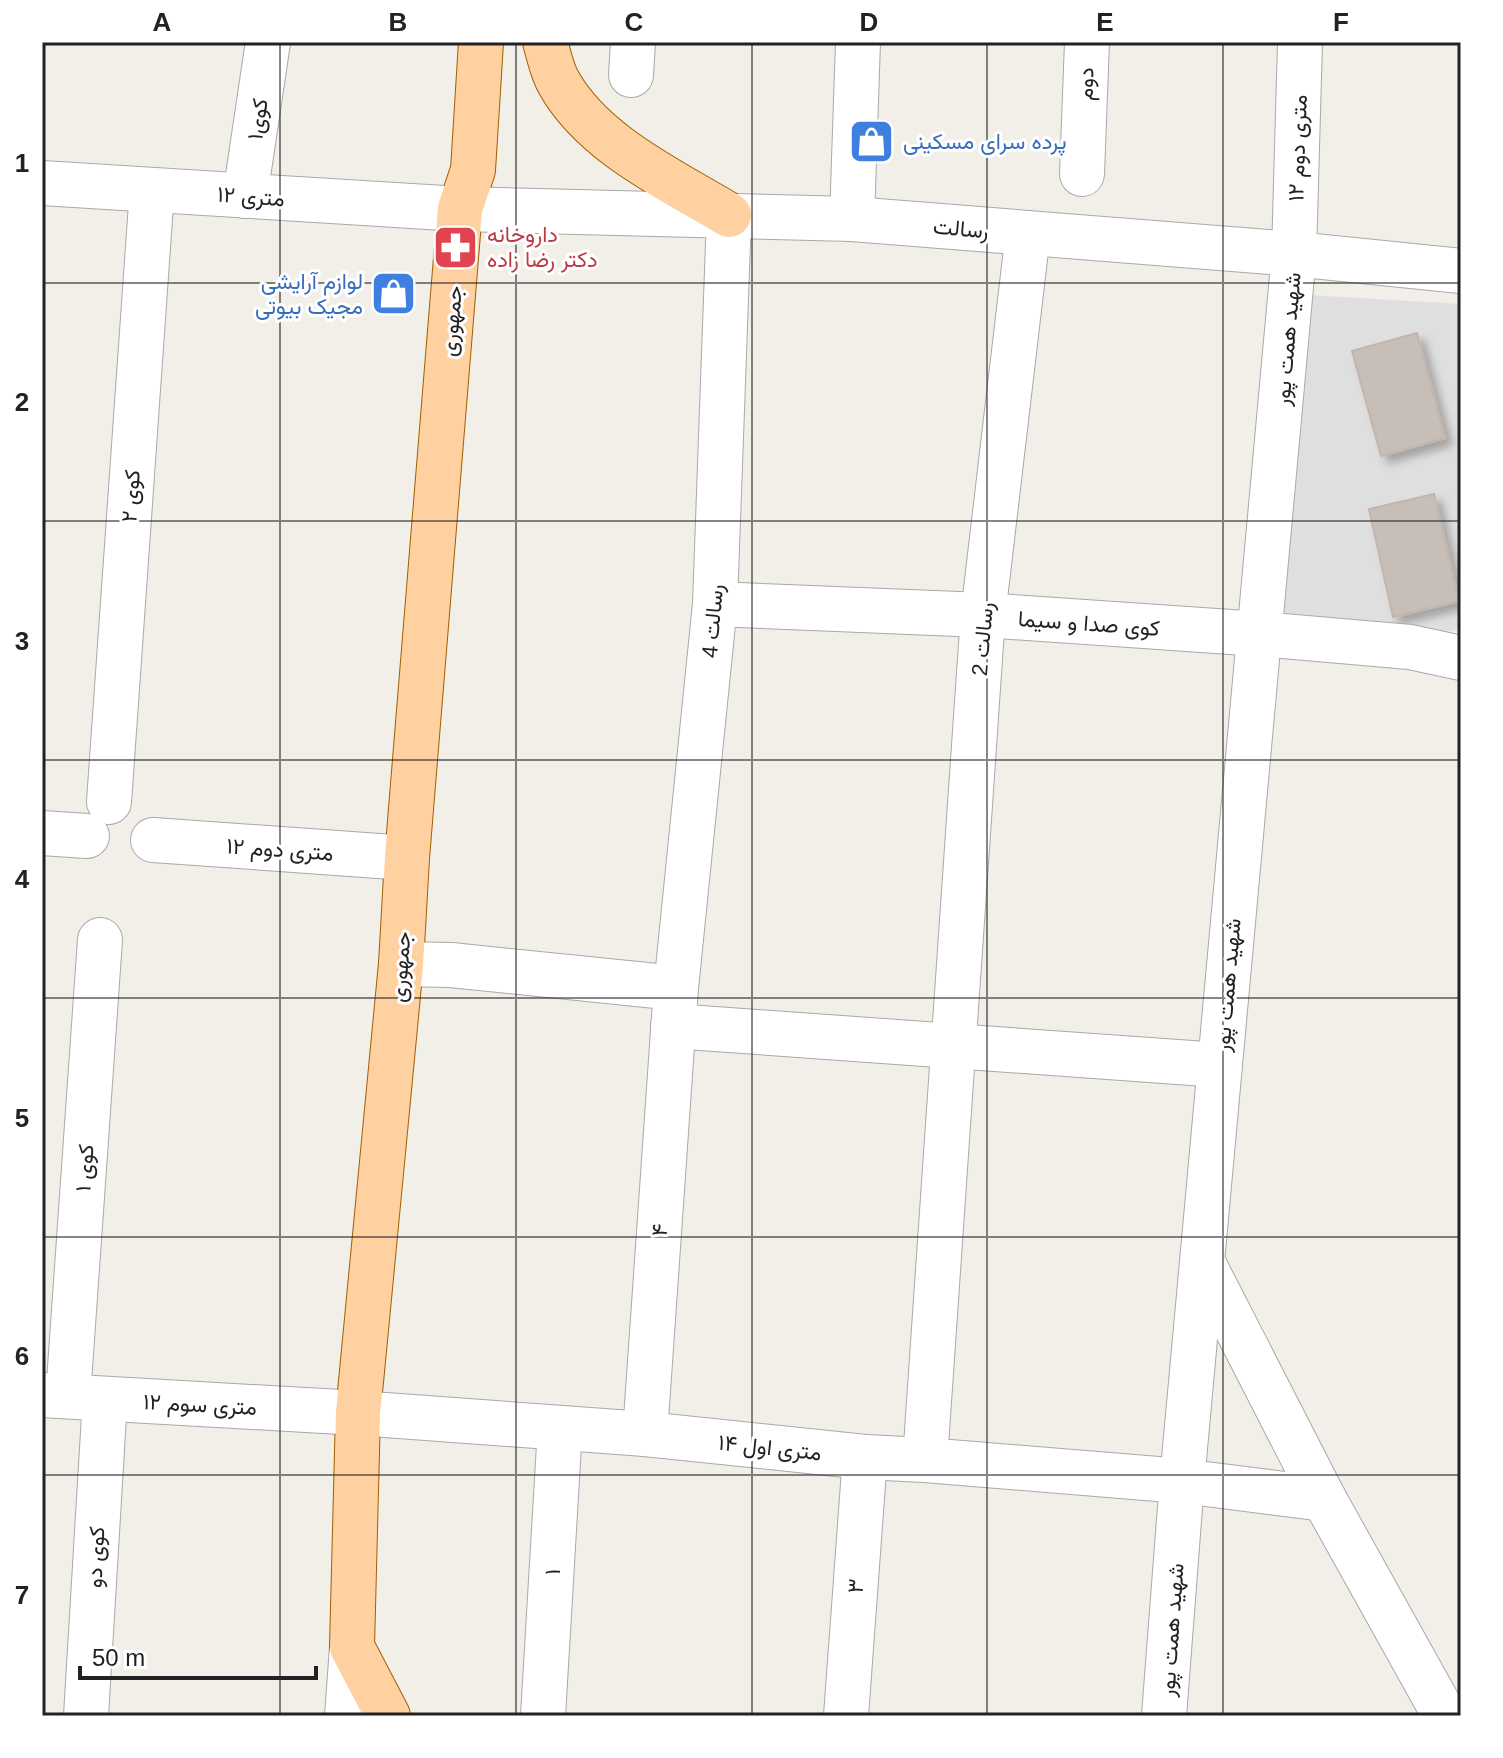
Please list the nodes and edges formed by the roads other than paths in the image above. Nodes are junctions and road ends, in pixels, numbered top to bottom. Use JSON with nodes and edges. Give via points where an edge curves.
{"nodes":[{"id":1,"x":268,"y":42,"type":"edge"},
{"id":2,"x":454,"y":42,"type":"edge"},
{"id":3,"x":481,"y":42,"type":"edge"},
{"id":4,"x":545,"y":42,"type":"edge"},
{"id":5,"x":858,"y":42,"type":"edge"},
{"id":6,"x":1087,"y":42,"type":"edge"},
{"id":7,"x":1300,"y":42,"type":"edge"},
{"id":8,"x":1082,"y":174,"type":"dead end"},
{"id":9,"x":42,"y":183,"type":"edge"},
{"id":10,"x":152,"y":190,"type":"junction"},
{"id":11,"x":245,"y":196,"type":"junction"},
{"id":12,"x":460,"y":209,"type":"junction"},
{"id":13,"x":729,"y":215,"type":"junction"},
{"id":14,"x":852,"y":219,"type":"junction"},
{"id":15,"x":1028,"y":233,"type":"junction"},
{"id":16,"x":1294,"y":254,"type":"junction"},
{"id":17,"x":1461,"y":271,"type":"edge"},
{"id":18,"x":715,"y":604,"type":"junction"},
{"id":19,"x":983,"y":615,"type":"junction"},
{"id":20,"x":1260,"y":634,"type":"junction"},
{"id":21,"x":1461,"y":658,"type":"edge"},
{"id":22,"x":42,"y":833,"type":"edge"},
{"id":23,"x":153,"y":840,"type":"dead end"},
{"id":24,"x":407,"y":858,"type":"junction"},
{"id":25,"x":100,"y":940,"type":"dead end"},
{"id":26,"x":401,"y":964,"type":"junction"},
{"id":27,"x":674,"y":1007,"type":"junction"},
{"id":28,"x":954,"y":1046,"type":"junction"},
{"id":29,"x":1220,"y":1065,"type":"junction"},
{"id":30,"x":1203,"y":1263,"type":"junction"},
{"id":31,"x":72,"y":1397,"type":"edge"},
{"id":32,"x":358,"y":1413,"type":"junction"},
{"id":33,"x":560,"y":1428,"type":"junction"},
{"id":34,"x":645,"y":1434,"type":"junction"},
{"id":35,"x":865,"y":1457,"type":"junction"},
{"id":36,"x":925,"y":1460,"type":"junction"},
{"id":37,"x":1182,"y":1481,"type":"junction"},
{"id":38,"x":1324,"y":1499,"type":"junction"},
{"id":39,"x":352,"y":1647,"type":"junction"},
{"id":40,"x":86,"y":1716,"type":"edge"},
{"id":41,"x":347,"y":1716,"type":"edge"},
{"id":42,"x":388,"y":1716,"type":"edge"},
{"id":43,"x":543,"y":1716,"type":"edge"},
{"id":44,"x":846,"y":1716,"type":"edge"},
{"id":45,"x":1164,"y":1716,"type":"edge"},
{"id":46,"x":1445,"y":1716,"type":"edge"}],
"edges":[{"from":1,"to":11,"type":"street","name":"کوی۱"},
{"from":2,"to":12,"type":"main road","name":"جمهوری","via":[[445,167]]},
{"from":3,"to":12,"type":"main road","name":"جمهوری","via":[[473,170]]},
{"from":4,"to":13,"type":"main road","via":[[557,82],[586,121],[621,149]]},
{"from":5,"to":14,"type":"street"},
{"from":6,"to":8,"type":"street","name":"دوم"},
{"from":7,"to":16,"type":"street","name":"۱۲ متری دوم"},
{"from":9,"to":10,"type":"street","name":"۱۲ متری"},
{"from":10,"to":11,"type":"street","name":"۱۲ متری"},
{"from":10,"to":22,"type":"street","name":"کوی ۲","via":[[98,819]]},
{"from":11,"to":12,"type":"street","name":"۱۲ متری"},
{"from":12,"to":13,"type":"street","name":"رسالت"},
{"from":12,"to":24,"type":"main road","name":"جمهوری"},
{"from":13,"to":14,"type":"street","name":"رسالت"},
{"from":13,"to":18,"type":"street","name":"رسالت 4"},
{"from":14,"to":15,"type":"street","name":"رسالت"},
{"from":15,"to":16,"type":"street","name":"رسالت"},
{"from":15,"to":19,"type":"street","name":"رسالت 2"},
{"from":16,"to":17,"type":"street","name":"رسالت"},
{"from":16,"to":20,"type":"street","name":"شهید همت پور"},
{"from":18,"to":19,"type":"street","name":"کوی صدا و سیما"},
{"from":18,"to":27,"type":"street","name":"رسالت 4"},
{"from":19,"to":20,"type":"street","name":"کوی صدا و سیما"},
{"from":19,"to":28,"type":"street","name":"رسالت 2"},
{"from":20,"to":21,"type":"street","name":"کوی صدا و سیما","via":[[1410,647]]},
{"from":20,"to":29,"type":"street","name":"شهید همت پور"},
{"from":23,"to":24,"type":"street","name":"۱۲ متری دوم"},
{"from":24,"to":26,"type":"main road","name":"جمهوری"},
{"from":25,"to":31,"type":"street","name":"کوی ۱"},
{"from":26,"to":27,"type":"street","via":[[451,965]]},
{"from":26,"to":32,"type":"main road","name":"جمهوری"},
{"from":27,"to":28,"type":"street"},
{"from":27,"to":34,"type":"street","name":"۴"},
{"from":28,"to":29,"type":"street"},
{"from":28,"to":36,"type":"street","name":"رسالت 2"},
{"from":29,"to":30,"type":"street","name":"شهید همت پور"},
{"from":30,"to":37,"type":"street","name":"شهید همت پور"},
{"from":30,"to":38,"type":"street"},
{"from":31,"to":32,"type":"street","name":"۱۲ متری سوم"},
{"from":31,"to":40,"type":"street","name":"کوی دو"},
{"from":32,"to":33,"type":"street","name":"۱۴ متری اول"},
{"from":32,"to":39,"type":"main road","name":"جمهوری"},
{"from":33,"to":34,"type":"street","name":"۱۴ متری اول"},
{"from":33,"to":43,"type":"street","name":"۱"},
{"from":34,"to":35,"type":"street","name":"۱۴ متری اول"},
{"from":35,"to":36,"type":"street","name":"۱۴ متری اول"},
{"from":35,"to":44,"type":"street","name":"۳"},
{"from":36,"to":37,"type":"street","name":"۱۴ متری اول"},
{"from":37,"to":38,"type":"street","name":"۱۴ متری اول"},
{"from":37,"to":45,"type":"street","name":"شهید همت پور"},
{"from":38,"to":46,"type":"street"},
{"from":39,"to":41,"type":"street"},
{"from":39,"to":42,"type":"main road","name":"جمهوری"}]}
